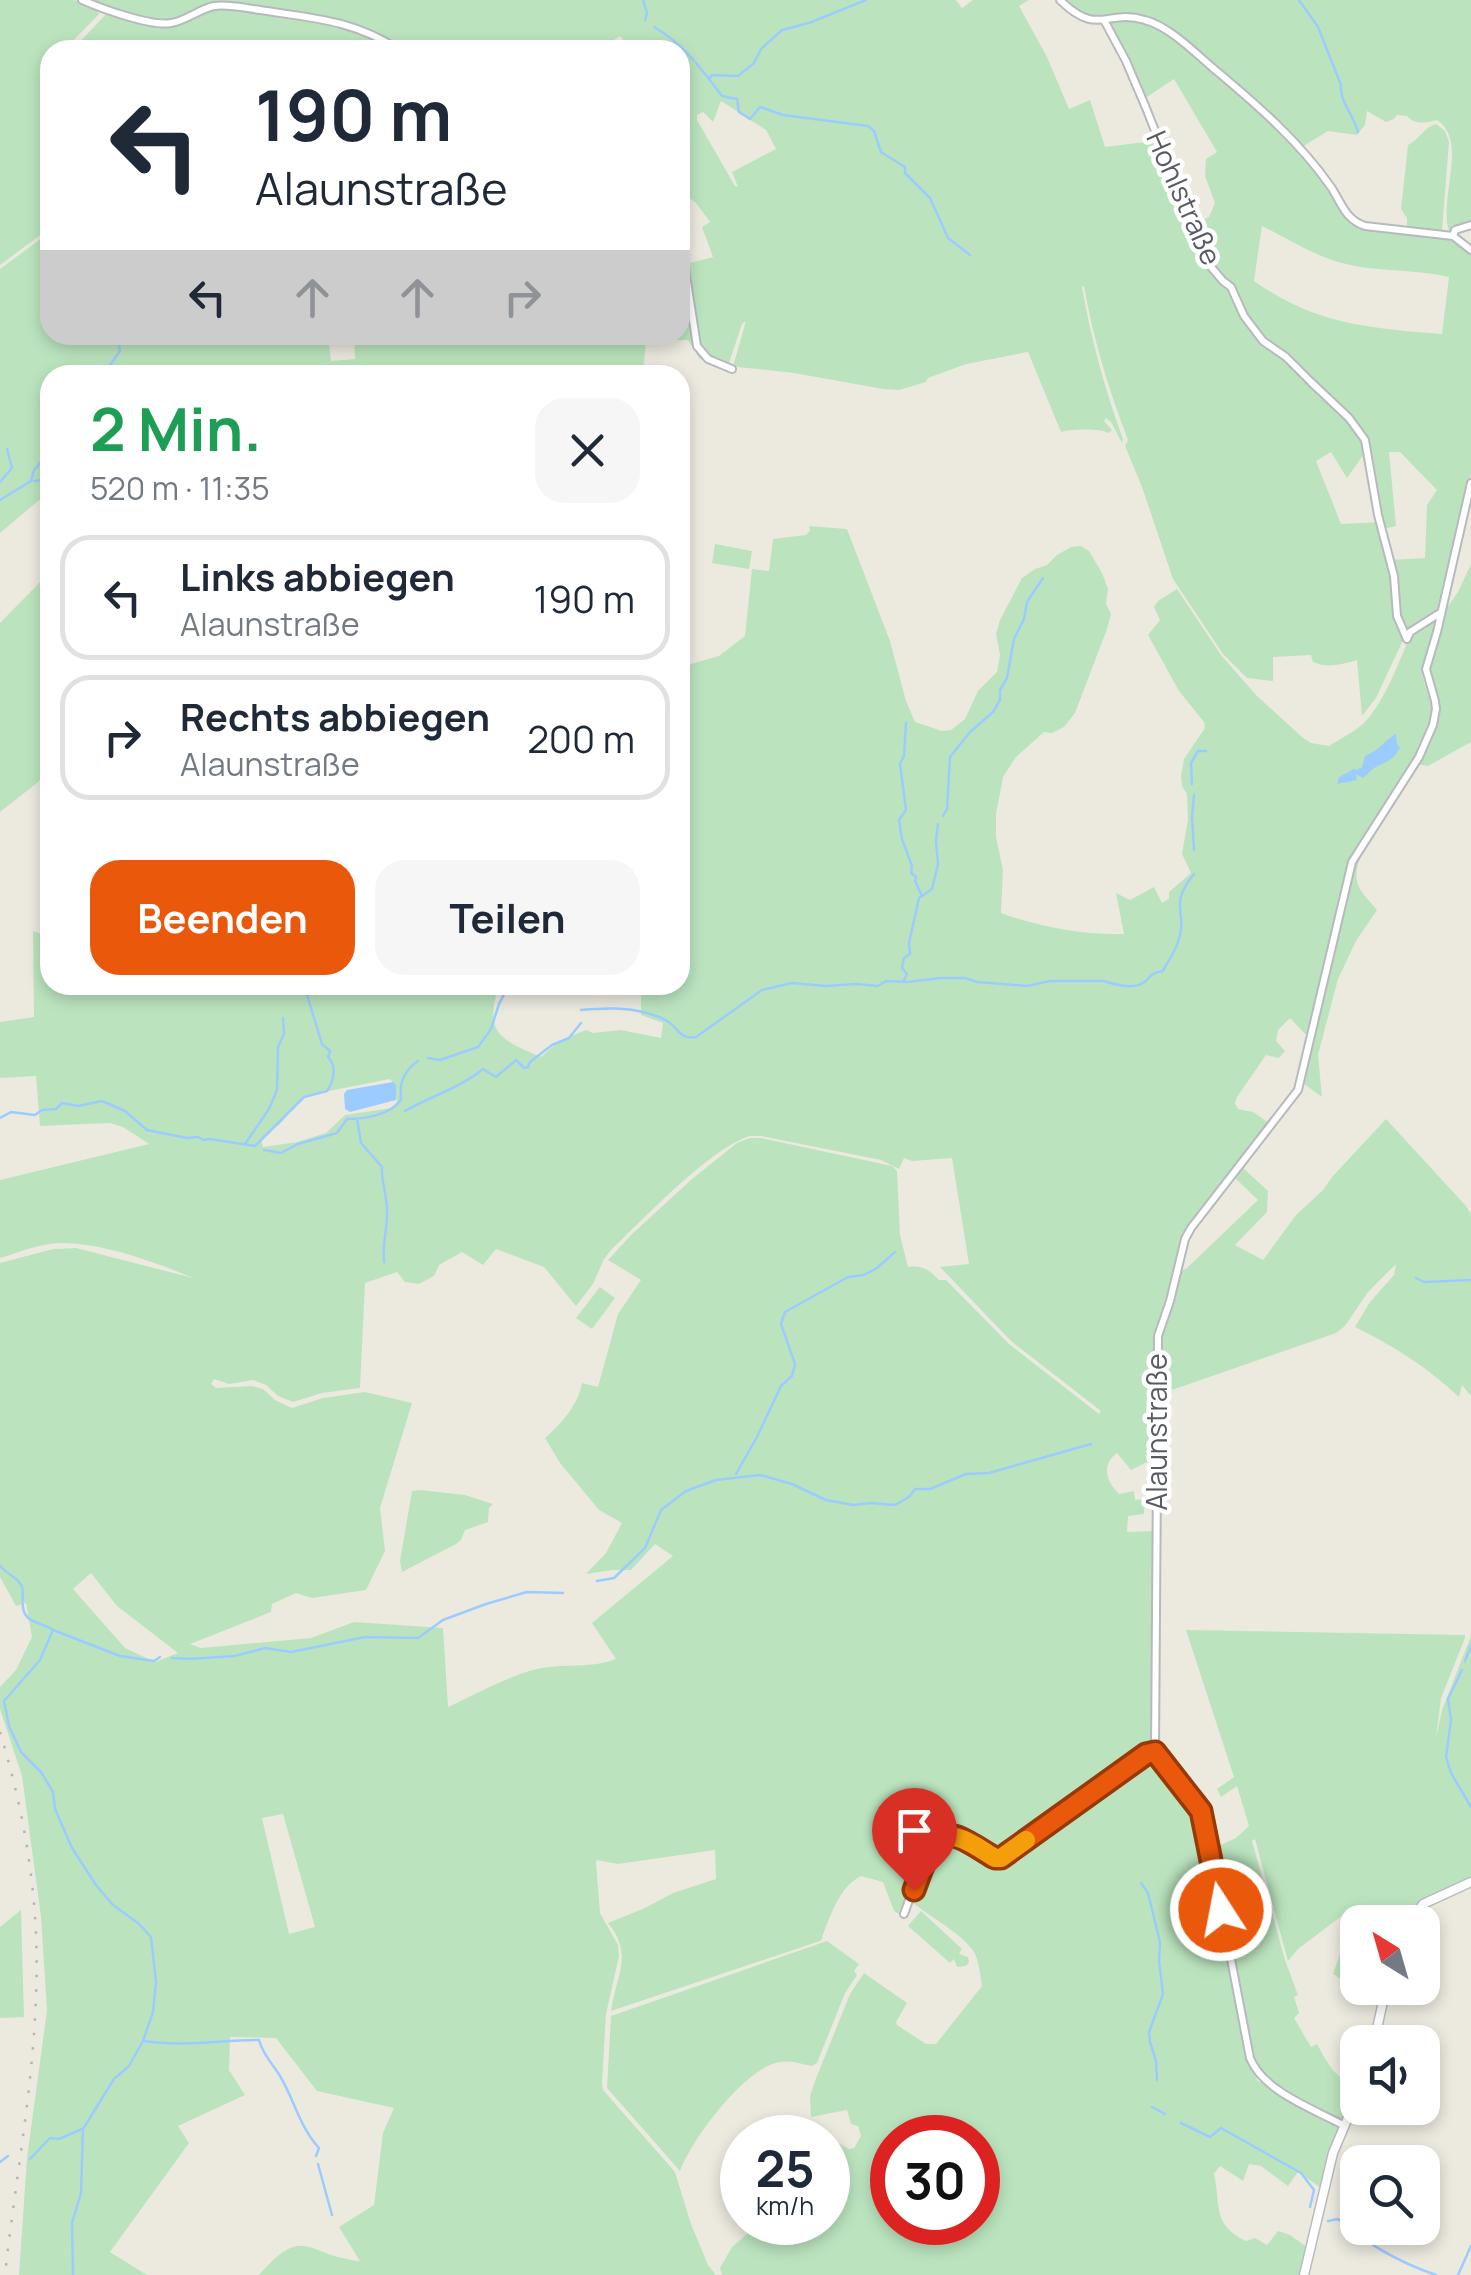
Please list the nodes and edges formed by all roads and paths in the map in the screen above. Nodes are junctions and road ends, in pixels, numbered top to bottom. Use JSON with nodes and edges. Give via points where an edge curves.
{"nodes":[{"id":1,"x":82,"y":0,"type":"edge"},
{"id":2,"x":1060,"y":0,"type":"edge"},
{"id":3,"x":1104,"y":20,"type":"junction"},
{"id":4,"x":381,"y":40,"type":"edge"},
{"id":5,"x":1471,"y":225,"type":"edge"},
{"id":6,"x":1453,"y":236,"type":"junction"},
{"id":7,"x":1471,"y":250,"type":"edge"},
{"id":8,"x":690,"y":301,"type":"edge"},
{"id":9,"x":732,"y":368,"type":"dead end"},
{"id":10,"x":1471,"y":482,"type":"edge"},
{"id":11,"x":1440,"y":613,"type":"junction"},
{"id":12,"x":1155,"y":1752,"type":"junction"},
{"id":13,"x":1471,"y":1882,"type":"edge"},
{"id":14,"x":1422,"y":1905,"type":"edge"},
{"id":15,"x":904,"y":1914,"type":"dead end"},
{"id":16,"x":1340,"y":2123,"type":"edge"},
{"id":17,"x":1343,"y":2125,"type":"edge"},
{"id":18,"x":1304,"y":2275,"type":"edge"}],
"edges":[{"from":1,"to":4,"type":"street","via":[[160,24],[232,6],[339,22]]},
{"from":2,"to":3,"type":"street","via":[[1078,16]]},
{"from":3,"to":6,"type":"street","via":[[1148,20],[1186,46],[1280,127],[1355,222]]},
{"from":3,"to":11,"type":"street","name":"Hohlstraße","via":[[1206,261],[1231,287],[1263,340],[1365,440],[1401,629],[1407,638]]},
{"from":5,"to":6,"type":"street"},
{"from":6,"to":7,"type":"street"},
{"from":8,"to":9,"type":"street","via":[[697,346],[708,359]]},
{"from":10,"to":11,"type":"street"},
{"from":11,"to":12,"type":"street","name":"Alaunstraße","via":[[1426,670],[1435,701],[1433,726],[1352,862],[1298,1090],[1191,1228],[1158,1336]]},
{"from":12,"to":15,"type":"street","via":[[1001,1858],[957,1837],[940,1839]]},
{"from":12,"to":16,"type":"street","via":[[1204,1820],[1254,2070]]},
{"from":13,"to":14,"type":"street"},
{"from":17,"to":18,"type":"street"}]}
